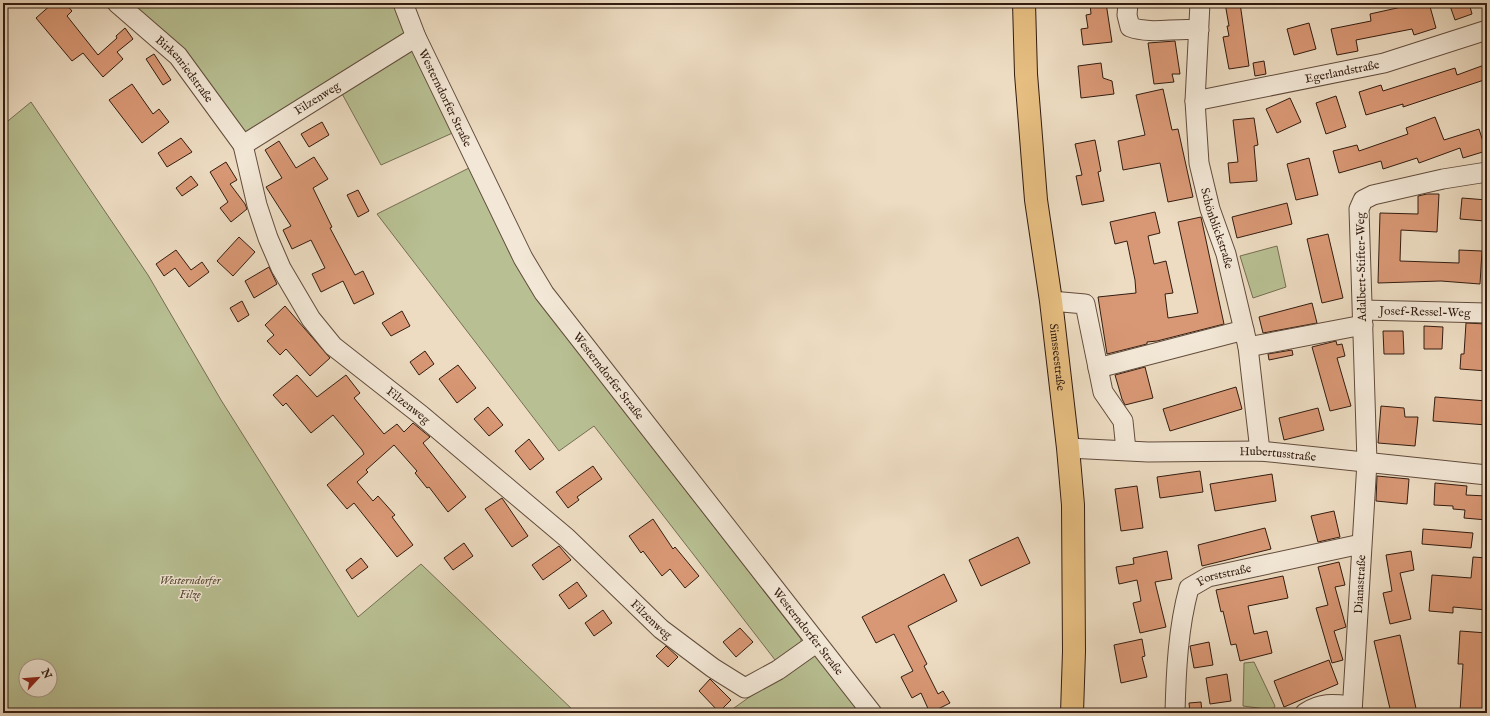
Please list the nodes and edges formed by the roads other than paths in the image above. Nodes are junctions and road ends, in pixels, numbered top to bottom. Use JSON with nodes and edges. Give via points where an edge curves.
{"nodes":[{"id":1,"x":117,"y":3,"type":"edge"},
{"id":2,"x":403,"y":3,"type":"edge"},
{"id":3,"x":1024,"y":3,"type":"edge"},
{"id":4,"x":1128,"y":3,"type":"edge"},
{"id":5,"x":1200,"y":3,"type":"edge"},
{"id":6,"x":1199,"y":30,"type":"junction"},
{"id":7,"x":1487,"y":30,"type":"edge"},
{"id":8,"x":416,"y":36,"type":"junction"},
{"id":9,"x":1195,"y":101,"type":"junction"},
{"id":10,"x":243,"y":145,"type":"junction"},
{"id":11,"x":1487,"y":172,"type":"edge"},
{"id":12,"x":1051,"y":301,"type":"junction"},
{"id":13,"x":1487,"y":313,"type":"edge"},
{"id":14,"x":1363,"y":317,"type":"junction"},
{"id":15,"x":1246,"y":339,"type":"junction"},
{"id":16,"x":1098,"y":368,"type":"junction"},
{"id":17,"x":1068,"y":448,"type":"junction"},
{"id":18,"x":1126,"y":450,"type":"junction"},
{"id":19,"x":1260,"y":451,"type":"junction"},
{"id":20,"x":1367,"y":462,"type":"junction"},
{"id":21,"x":1487,"y":475,"type":"edge"},
{"id":22,"x":1361,"y":544,"type":"junction"},
{"id":23,"x":816,"y":643,"type":"junction"},
{"id":24,"x":1352,"y":710,"type":"edge"},
{"id":25,"x":872,"y":713,"type":"edge"},
{"id":26,"x":1072,"y":713,"type":"edge"},
{"id":27,"x":1175,"y":713,"type":"edge"},
{"id":28,"x":1305,"y":713,"type":"edge"}],
"edges":[{"from":1,"to":10,"type":"street","name":"Birkenriedstraße","via":[[178,56]]},
{"from":2,"to":8,"type":"street","name":"Westerndorfer Straße"},
{"from":3,"to":12,"type":"main road","name":"Simsseestraße","via":[[1026,74],[1036,200]]},
{"from":4,"to":6,"type":"street","via":[[1126,15],[1130,27],[1142,32],[1186,28]]},
{"from":5,"to":6,"type":"street","name":"Schönblickstraße"},
{"from":6,"to":9,"type":"street","name":"Schönblickstraße"},
{"from":7,"to":9,"type":"street","name":"Egerlandstraße","via":[[1384,63]]},
{"from":8,"to":10,"type":"street","name":"Filzenweg"},
{"from":8,"to":23,"type":"street","name":"Westerndorfer Straße","via":[[523,258],[544,293]]},
{"from":9,"to":15,"type":"street","name":"Schönblickstraße","via":[[1199,163],[1210,209],[1226,254]]},
{"from":10,"to":23,"type":"street","name":"Filzenweg","via":[[257,204],[281,268],[311,319],[333,346],[562,534],[661,629],[713,668],[745,688],[778,670]]},
{"from":11,"to":14,"type":"street","name":"Adalbert-Stifter-Weg","via":[[1443,179],[1373,195],[1363,200],[1359,209]]},
{"from":12,"to":16,"type":"street","via":[[1084,304]]},
{"from":12,"to":17,"type":"main road","name":"Simsseestraße"},
{"from":13,"to":14,"type":"street","name":"Josef-Ressel-Weg"},
{"from":14,"to":15,"type":"street","name":"Josef-Ressel-Weg"},
{"from":14,"to":20,"type":"street","name":"Adalbert-Stifter-Weg"},
{"from":15,"to":16,"type":"street","name":"Josef-Ressel-Weg"},
{"from":15,"to":19,"type":"street","name":"Schönblickstraße"},
{"from":16,"to":18,"type":"street","via":[[1103,392],[1123,421]]},
{"from":17,"to":18,"type":"street","name":"Hubertusstraße"},
{"from":17,"to":26,"type":"main road","name":"Simsseestraße","via":[[1074,533]]},
{"from":18,"to":19,"type":"street","name":"Hubertusstraße"},
{"from":19,"to":20,"type":"street","name":"Hubertusstraße"},
{"from":20,"to":21,"type":"street","name":"Hubertusstraße"},
{"from":20,"to":22,"type":"street","name":"Dianastraße"},
{"from":22,"to":24,"type":"street","name":"Dianastraße"},
{"from":22,"to":27,"type":"street","name":"Forststraße","via":[[1208,577],[1189,588],[1176,676]]},
{"from":23,"to":25,"type":"street","name":"Westerndorfer Straße"},
{"from":24,"to":28,"type":"street","name":"Dianastraße","via":[[1328,703]]}]}
